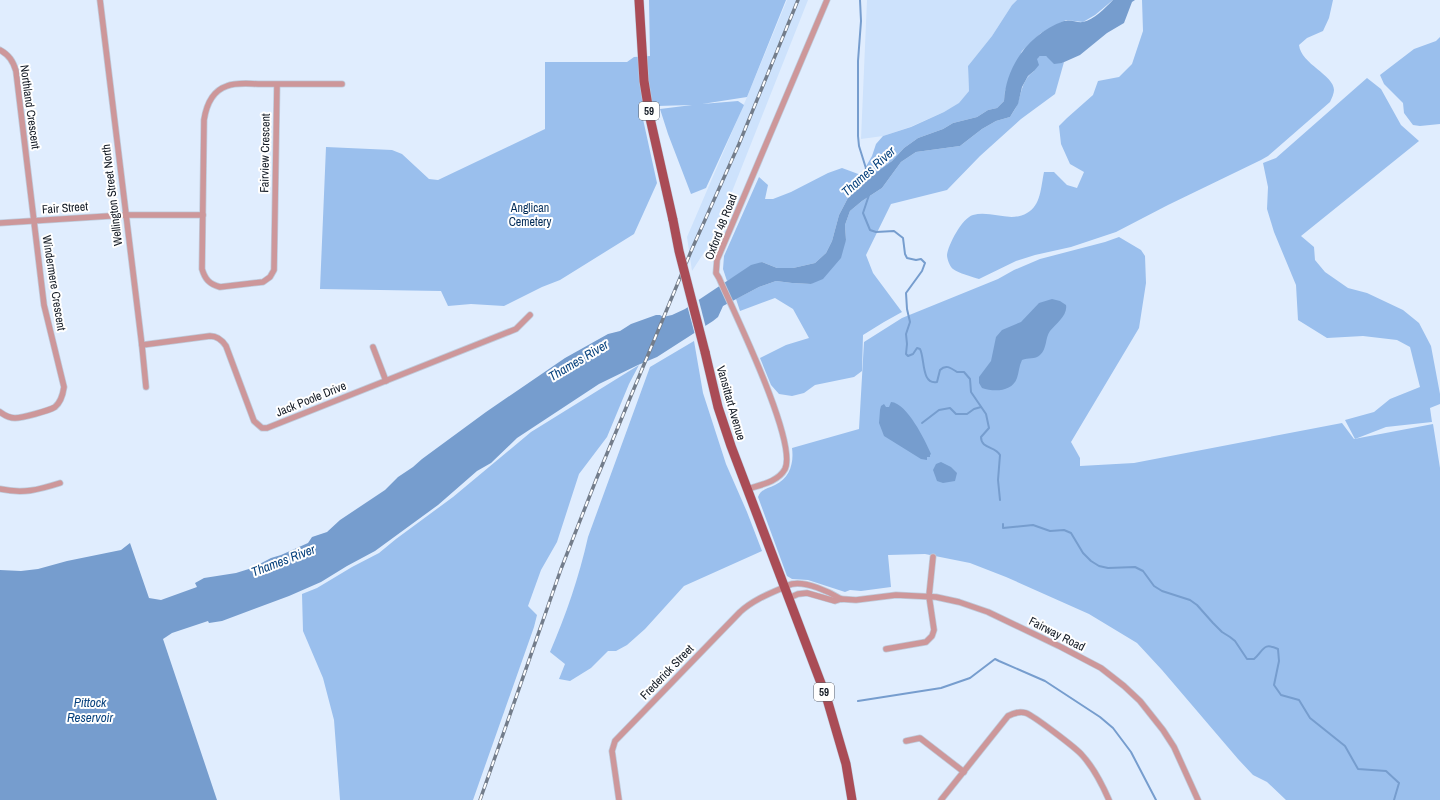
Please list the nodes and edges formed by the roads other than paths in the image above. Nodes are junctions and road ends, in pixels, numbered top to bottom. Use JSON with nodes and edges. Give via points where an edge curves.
{"nodes":[{"id":1,"x":100,"y":0,"type":"edge"},
{"id":2,"x":640,"y":0,"type":"edge"},
{"id":3,"x":827,"y":0,"type":"edge"},
{"id":4,"x":0,"y":50,"type":"edge"},
{"id":5,"x":277,"y":84,"type":"junction"},
{"id":6,"x":342,"y":84,"type":"dead end"},
{"id":7,"x":125,"y":215,"type":"junction"},
{"id":8,"x":203,"y":216,"type":"junction"},
{"id":9,"x":33,"y":221,"type":"junction"},
{"id":10,"x":0,"y":223,"type":"edge"},
{"id":11,"x":530,"y":315,"type":"dead end"},
{"id":12,"x":142,"y":344,"type":"junction"},
{"id":13,"x":373,"y":347,"type":"dead end"},
{"id":14,"x":386,"y":381,"type":"junction"},
{"id":15,"x":146,"y":387,"type":"dead end"},
{"id":16,"x":0,"y":412,"type":"edge"},
{"id":17,"x":60,"y":483,"type":"dead end"},
{"id":18,"x":0,"y":489,"type":"edge"},
{"id":19,"x":748,"y":489,"type":"junction"},
{"id":20,"x":933,"y":557,"type":"dead end"},
{"id":21,"x":785,"y":587,"type":"junction"},
{"id":22,"x":930,"y":596,"type":"junction"},
{"id":23,"x":789,"y":598,"type":"junction"},
{"id":24,"x":841,"y":599,"type":"junction"},
{"id":25,"x":886,"y":649,"type":"dead end"},
{"id":26,"x":906,"y":742,"type":"dead end"},
{"id":27,"x":964,"y":772,"type":"junction"},
{"id":28,"x":619,"y":800,"type":"edge"},
{"id":29,"x":852,"y":800,"type":"edge"},
{"id":30,"x":941,"y":800,"type":"edge"},
{"id":31,"x":1109,"y":800,"type":"edge"},
{"id":32,"x":1198,"y":800,"type":"edge"}],
"edges":[{"from":1,"to":7,"type":"street","name":"Wellington Street North"},
{"from":2,"to":19,"type":"main road","name":"Vansittart Avenue","number":"59","bridge":true,"via":[[642,60],[650,118],[679,251],[722,420]]},
{"from":3,"to":19,"type":"street","name":"Oxford 48 Road","via":[[717,260],[716,273],[770,395],[785,444],[787,459],[781,475]]},
{"from":4,"to":9,"type":"street","name":"Northland Crescent","via":[[10,57],[16,71]]},
{"from":5,"to":6,"type":"street"},
{"from":5,"to":8,"type":"street","name":"Fairview Crescent","via":[[226,86],[213,96],[207,106],[204,120]]},
{"from":5,"to":8,"type":"street","name":"Fairview Crescent","via":[[275,268],[270,277],[260,283],[220,287],[208,282],[202,269]]},
{"from":7,"to":8,"type":"street","name":"Fair Street"},
{"from":7,"to":9,"type":"street","name":"Fair Street"},
{"from":7,"to":12,"type":"street","name":"Wellington Street North"},
{"from":9,"to":10,"type":"street","name":"Fair Street"},
{"from":9,"to":16,"type":"street","name":"Windermere Crescent","via":[[44,304],[64,387],[63,394],[59,402],[48,410],[17,418]]},
{"from":11,"to":14,"type":"street","name":"Jack Poole Drive","via":[[516,329]]},
{"from":12,"to":14,"type":"street","name":"Jack Poole Drive","via":[[210,336],[220,339],[226,346],[254,421],[262,428]]},
{"from":12,"to":15,"type":"street","name":"Wellington Street North"},
{"from":13,"to":14,"type":"street"},
{"from":17,"to":18,"type":"street","via":[[28,492]]},
{"from":19,"to":21,"type":"main road","name":"Vansittart Avenue","number":"59"},
{"from":20,"to":22,"type":"street"},
{"from":21,"to":23,"type":"main road","name":"Vansittart Avenue","number":"59"},
{"from":21,"to":24,"type":"street","name":"Fairway Road","via":[[792,584],[806,585],[832,593]]},
{"from":21,"to":28,"type":"street","name":"Frederick Street","via":[[749,604],[740,612],[616,741],[612,752]]},
{"from":22,"to":24,"type":"street","name":"Fairway Road","via":[[896,595],[856,600]]},
{"from":22,"to":25,"type":"street","via":[[934,630],[930,640],[922,644]]},
{"from":22,"to":32,"type":"street","name":"Fairway Road","via":[[988,612],[1106,672],[1140,701],[1161,726]]},
{"from":23,"to":24,"type":"street","name":"Fairway Road","via":[[807,593],[835,601]]},
{"from":23,"to":29,"type":"main road","name":"Vansittart Avenue","number":"59","via":[[835,724],[846,764]]},
{"from":26,"to":27,"type":"street","via":[[920,738]]},
{"from":27,"to":30,"type":"street"},
{"from":27,"to":31,"type":"street","via":[[1008,716],[1017,712],[1024,713],[1036,719],[1083,756]]}]}
